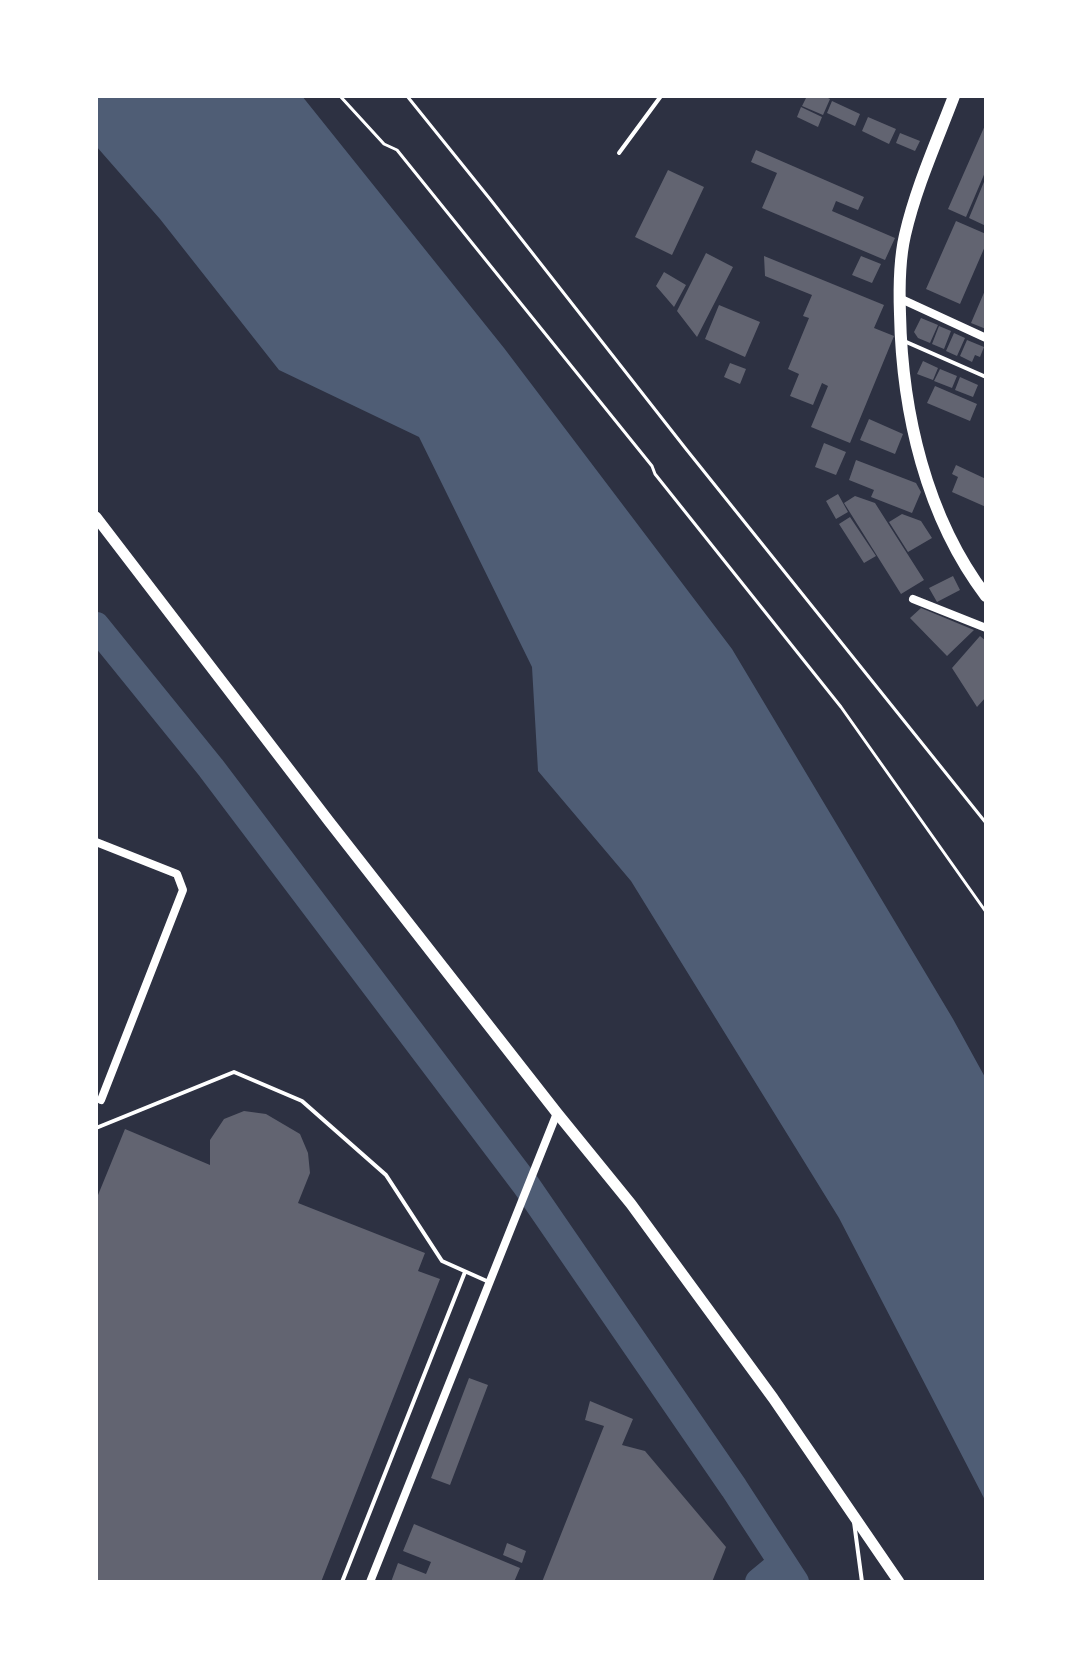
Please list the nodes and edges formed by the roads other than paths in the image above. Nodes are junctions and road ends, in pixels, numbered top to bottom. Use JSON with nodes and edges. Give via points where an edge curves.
{"nodes":[{"id":1,"x":661,"y":96,"type":"edge"},
{"id":2,"x":954,"y":96,"type":"edge"},
{"id":3,"x":619,"y":153,"type":"dead end"},
{"id":4,"x":899,"y":298,"type":"junction"},
{"id":5,"x":986,"y":338,"type":"edge"},
{"id":6,"x":901,"y":340,"type":"junction"},
{"id":7,"x":986,"y":377,"type":"edge"},
{"id":8,"x":96,"y":517,"type":"edge"},
{"id":9,"x":986,"y":596,"type":"edge"},
{"id":10,"x":913,"y":599,"type":"dead end"},
{"id":11,"x":986,"y":628,"type":"edge"},
{"id":12,"x":96,"y":842,"type":"edge"},
{"id":13,"x":101,"y":1100,"type":"dead end"},
{"id":14,"x":557,"y":1113,"type":"junction"},
{"id":15,"x":96,"y":1128,"type":"edge"},
{"id":16,"x":465,"y":1272,"type":"junction"},
{"id":17,"x":489,"y":1282,"type":"junction"},
{"id":18,"x":853,"y":1515,"type":"junction"},
{"id":19,"x":342,"y":1582,"type":"edge"},
{"id":20,"x":370,"y":1582,"type":"edge"},
{"id":21,"x":862,"y":1582,"type":"edge"},
{"id":22,"x":899,"y":1582,"type":"edge"}],
"edges":[{"from":1,"to":3,"type":"lane"},
{"from":2,"to":4,"type":"main road","via":[[905,236]]},
{"from":4,"to":5,"type":"street"},
{"from":4,"to":6,"type":"main road"},
{"from":6,"to":7,"type":"lane"},
{"from":6,"to":9,"type":"main road","via":[[918,451],[941,519],[969,575]]},
{"from":8,"to":14,"type":"main road"},
{"from":10,"to":11,"type":"street"},
{"from":12,"to":13,"type":"street","via":[[177,874],[183,890]]},
{"from":14,"to":17,"type":"street"},
{"from":14,"to":18,"type":"main road","via":[[650,1230]]},
{"from":15,"to":16,"type":"lane","via":[[234,1072],[302,1101],[386,1175],[442,1261]]},
{"from":16,"to":17,"type":"lane"},
{"from":16,"to":19,"type":"lane"},
{"from":17,"to":20,"type":"street"},
{"from":18,"to":21,"type":"lane"},
{"from":18,"to":22,"type":"main road"}]}
